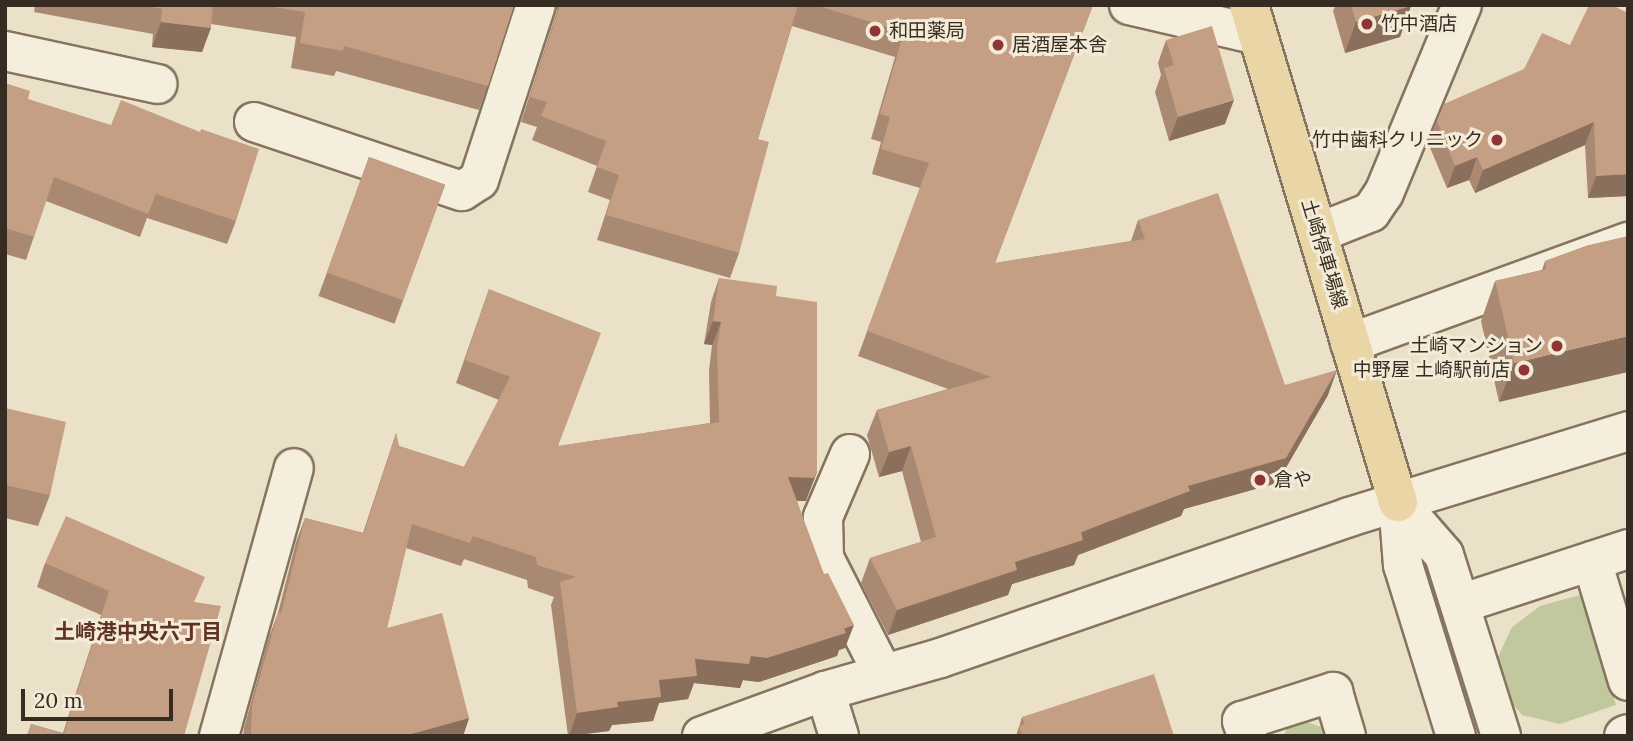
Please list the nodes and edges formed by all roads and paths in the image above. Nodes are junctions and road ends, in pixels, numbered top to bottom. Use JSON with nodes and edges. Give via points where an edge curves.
{"nodes":[{"id":1,"x":536,"y":5,"type":"edge"},
{"id":2,"x":1129,"y":5,"type":"edge"},
{"id":3,"x":1462,"y":5,"type":"edge"},
{"id":4,"x":1254,"y":20,"type":"edge"},
{"id":5,"x":5,"y":51,"type":"edge"},
{"id":6,"x":157,"y":84,"type":"dead end"},
{"id":7,"x":254,"y":122,"type":"dead end"},
{"id":8,"x":1318,"y":233,"type":"junction"},
{"id":9,"x":1628,"y":242,"type":"edge"},
{"id":10,"x":1350,"y":343,"type":"junction"},
{"id":11,"x":1628,"y":431,"type":"edge"},
{"id":12,"x":850,"y":454,"type":"dead end"},
{"id":13,"x":294,"y":468,"type":"dead end"},
{"id":14,"x":1398,"y":502,"type":"junction"},
{"id":15,"x":1628,"y":549,"type":"edge"},
{"id":16,"x":1591,"y":561,"type":"junction"},
{"id":17,"x":1460,"y":604,"type":"junction"},
{"id":18,"x":883,"y":674,"type":"junction"},
{"id":19,"x":1628,"y":681,"type":"edge"},
{"id":20,"x":825,"y":691,"type":"junction"},
{"id":21,"x":219,"y":736,"type":"edge"},
{"id":22,"x":702,"y":736,"type":"edge"},
{"id":23,"x":839,"y":736,"type":"edge"},
{"id":24,"x":1247,"y":736,"type":"edge"},
{"id":25,"x":1346,"y":736,"type":"edge"},
{"id":26,"x":1456,"y":736,"type":"edge"},
{"id":27,"x":1501,"y":736,"type":"edge"}],
"edges":[{"from":1,"to":7,"type":"street","via":[[479,180],[462,191]]},
{"from":2,"to":4,"type":"street"},
{"from":3,"to":8,"type":"street","via":[[1384,193],[1371,212]]},
{"from":4,"to":8,"type":"main road","name":"土崎停車場線"},
{"from":5,"to":6,"type":"street"},
{"from":8,"to":10,"type":"main road","name":"土崎停車場線"},
{"from":9,"to":10,"type":"street"},
{"from":10,"to":14,"type":"main road","name":"土崎停車場線"},
{"from":11,"to":14,"type":"street"},
{"from":12,"to":18,"type":"street","via":[[823,517],[824,558]]},
{"from":13,"to":21,"type":"street"},
{"from":14,"to":17,"type":"street","via":[[1444,555]]},
{"from":14,"to":18,"type":"street","via":[[954,654]]},
{"from":14,"to":26,"type":"street","via":[[1403,565]]},
{"from":15,"to":16,"type":"street"},
{"from":16,"to":17,"type":"street"},
{"from":16,"to":19,"type":"street"},
{"from":17,"to":27,"type":"street"},
{"from":18,"to":20,"type":"street"},
{"from":20,"to":22,"type":"street"},
{"from":20,"to":23,"type":"street"},
{"from":24,"to":25,"type":"street","via":[[1242,721],[1333,692]]}]}
